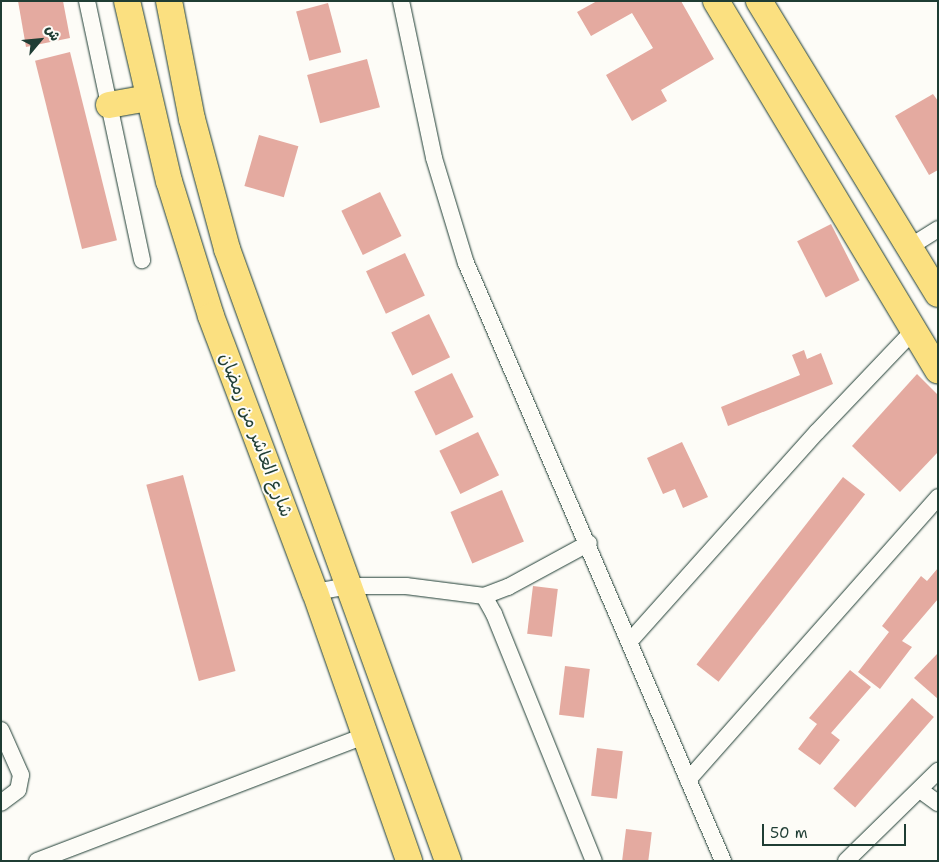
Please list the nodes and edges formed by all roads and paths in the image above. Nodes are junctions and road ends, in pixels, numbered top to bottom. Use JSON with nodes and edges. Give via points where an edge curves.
{"nodes":[{"id":1,"x":87,"y":1,"type":"edge"},
{"id":2,"x":127,"y":1,"type":"edge"},
{"id":3,"x":169,"y":1,"type":"edge"},
{"id":4,"x":401,"y":1,"type":"edge"},
{"id":5,"x":716,"y":1,"type":"edge"},
{"id":6,"x":760,"y":1,"type":"edge"},
{"id":7,"x":148,"y":98,"type":"junction"},
{"id":8,"x":109,"y":105,"type":"junction"},
{"id":9,"x":192,"y":119,"type":"junction"},
{"id":10,"x":156,"y":130,"type":"junction"},
{"id":11,"x":938,"y":229,"type":"edge"},
{"id":12,"x":911,"y":246,"type":"junction"},
{"id":13,"x":142,"y":260,"type":"dead end"},
{"id":14,"x":934,"y":278,"type":"edge"},
{"id":15,"x":914,"y":330,"type":"junction"},
{"id":16,"x":938,"y":370,"type":"edge"},
{"id":17,"x":938,"y":497,"type":"edge"},
{"id":18,"x":589,"y":543,"type":"junction"},
{"id":19,"x":350,"y":586,"type":"junction"},
{"id":20,"x":315,"y":592,"type":"junction"},
{"id":21,"x":484,"y":596,"type":"junction"},
{"id":22,"x":630,"y":641,"type":"junction"},
{"id":23,"x":1,"y":730,"type":"edge"},
{"id":24,"x":365,"y":736,"type":"junction"},
{"id":25,"x":938,"y":771,"type":"edge"},
{"id":26,"x":688,"y":780,"type":"junction"},
{"id":27,"x":920,"y":790,"type":"junction"},
{"id":28,"x":1,"y":803,"type":"edge"},
{"id":29,"x":938,"y":803,"type":"edge"},
{"id":30,"x":37,"y":861,"type":"edge"},
{"id":31,"x":409,"y":861,"type":"edge"},
{"id":32,"x":448,"y":861,"type":"edge"},
{"id":33,"x":594,"y":861,"type":"edge"},
{"id":34,"x":723,"y":861,"type":"edge"},
{"id":35,"x":846,"y":861,"type":"edge"}],
"edges":[{"from":1,"to":8,"type":"street"},
{"from":2,"to":7,"type":"main road","name":"شارع العاشر من رمضان"},
{"from":3,"to":9,"type":"main road","name":"شارع العاشر من رمضان"},
{"from":4,"to":18,"type":"street","via":[[434,158],[461,246]]},
{"from":5,"to":15,"type":"main road"},
{"from":6,"to":12,"type":"main road"},
{"from":7,"to":8,"type":"main road"},
{"from":7,"to":10,"type":"main road","name":"شارع العاشر من رمضان"},
{"from":8,"to":13,"type":"street"},
{"from":9,"to":10,"type":"main road"},
{"from":9,"to":19,"type":"main road","name":"شارع العاشر من رمضان","via":[[227,250]]},
{"from":10,"to":20,"type":"main road","name":"شارع العاشر من رمضان","via":[[211,316]]},
{"from":11,"to":12,"type":"street"},
{"from":12,"to":14,"type":"main road"},
{"from":15,"to":16,"type":"main road"},
{"from":15,"to":22,"type":"street","via":[[817,432]]},
{"from":17,"to":26,"type":"street"},
{"from":18,"to":21,"type":"street","via":[[508,587]]},
{"from":18,"to":22,"type":"street"},
{"from":19,"to":20,"type":"street"},
{"from":19,"to":21,"type":"street","via":[[406,586]]},
{"from":19,"to":32,"type":"main road","name":"شارع العاشر من رمضان"},
{"from":20,"to":24,"type":"main road","name":"شارع العاشر من رمضان"},
{"from":21,"to":33,"type":"street"},
{"from":22,"to":26,"type":"street"},
{"from":23,"to":28,"type":"street","via":[[21,775],[18,790]]},
{"from":24,"to":30,"type":"street"},
{"from":24,"to":31,"type":"main road","name":"شارع العاشر من رمضان"},
{"from":25,"to":27,"type":"street"},
{"from":26,"to":34,"type":"street"},
{"from":27,"to":29,"type":"street"},
{"from":27,"to":35,"type":"street"}]}
